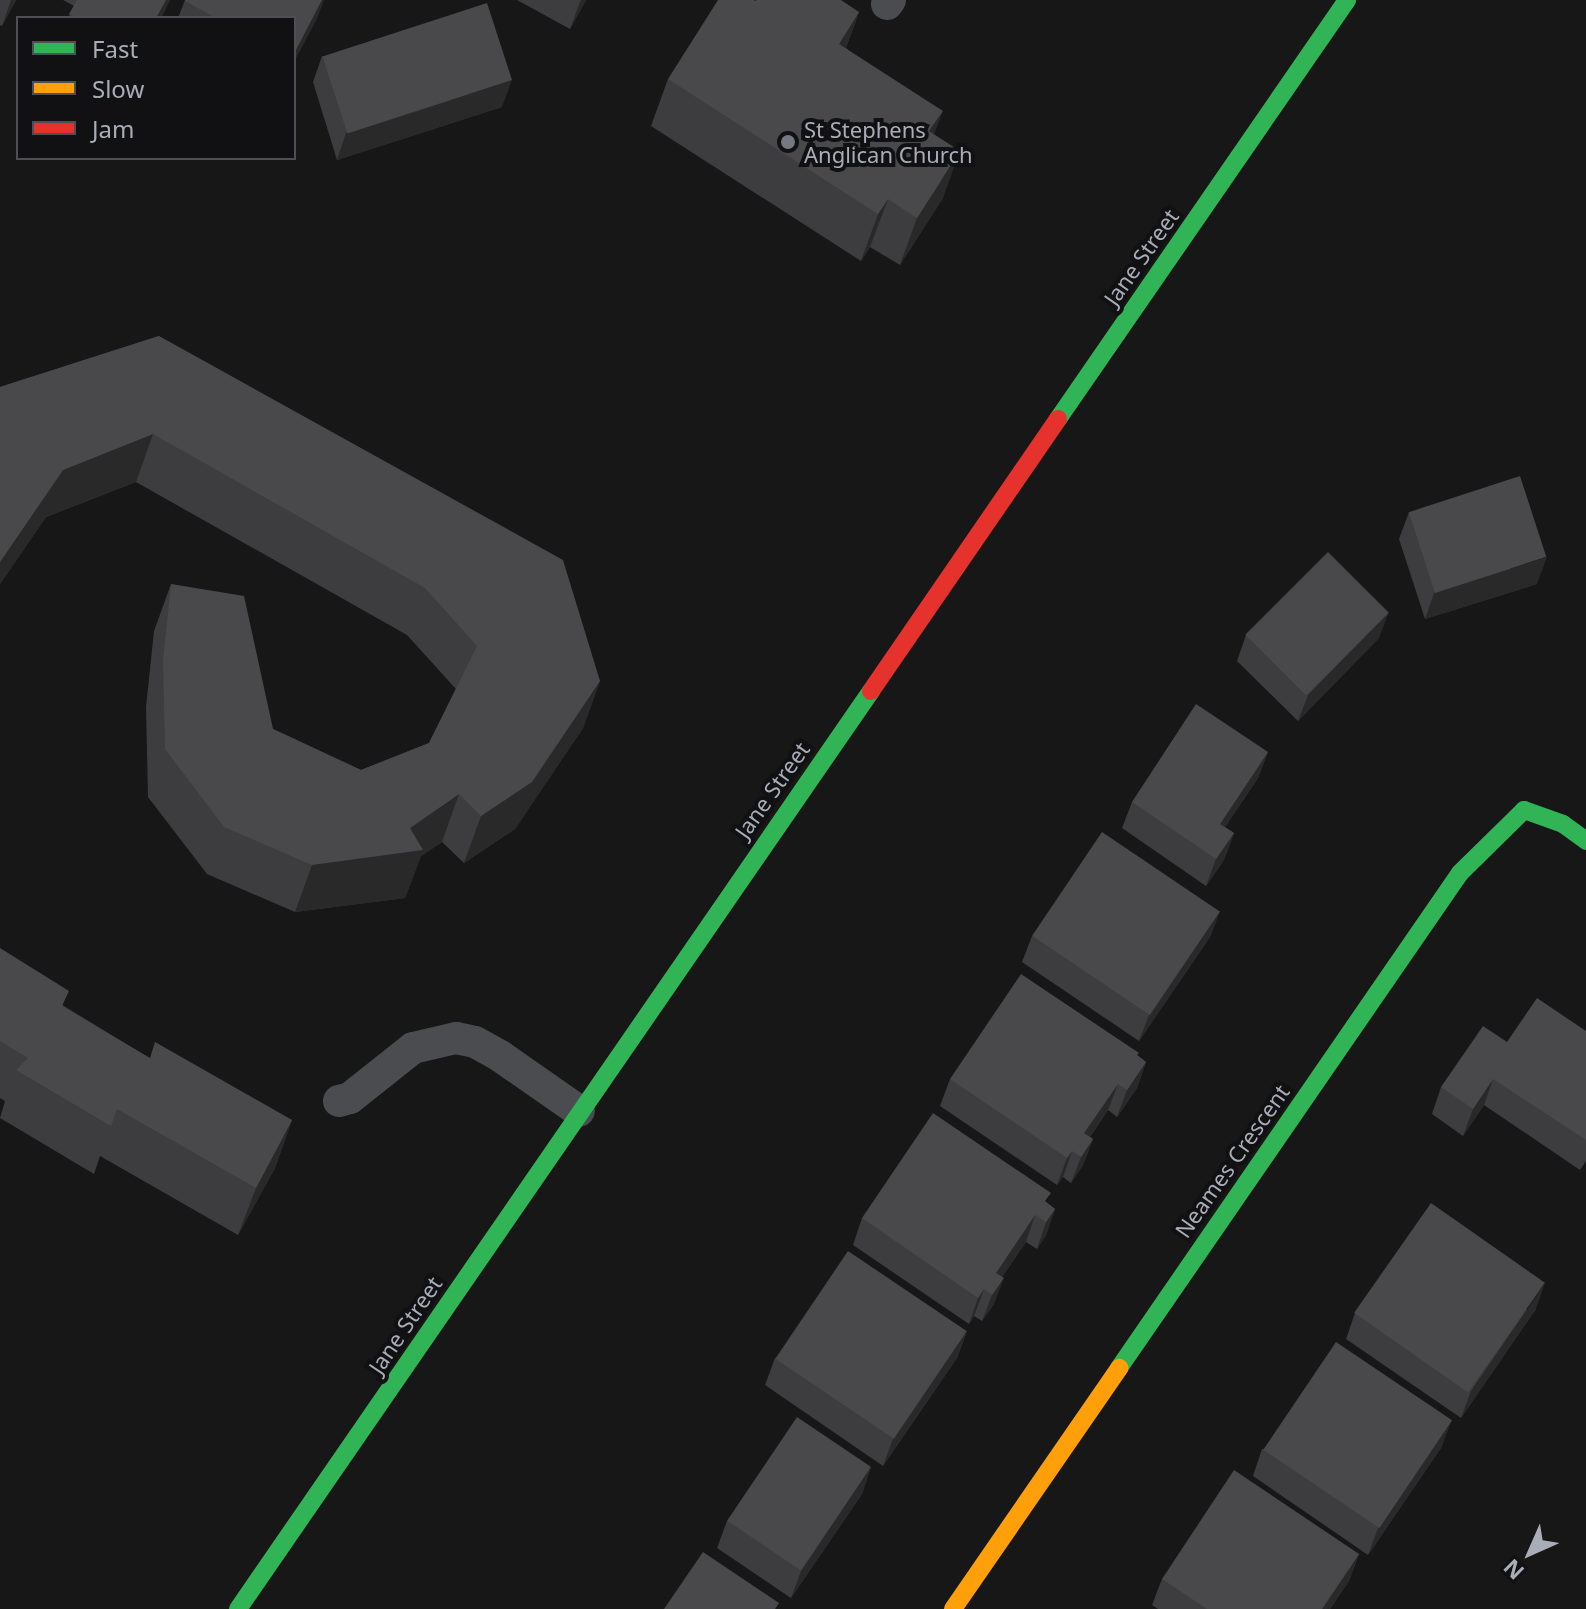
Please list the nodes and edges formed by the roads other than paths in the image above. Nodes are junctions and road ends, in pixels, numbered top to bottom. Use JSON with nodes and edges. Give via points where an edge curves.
{"nodes":[{"id":1,"x":1347,"y":0,"type":"edge"},
{"id":2,"x":1586,"y":841,"type":"edge"},
{"id":3,"x":339,"y":1101,"type":"dead end"},
{"id":4,"x":579,"y":1111,"type":"junction"},
{"id":5,"x":238,"y":1609,"type":"edge"},
{"id":6,"x":953,"y":1609,"type":"edge"}],
"edges":[{"from":1,"to":4,"type":"main road","name":"Jane Street"},
{"from":2,"to":6,"type":"main road","name":"Neames Crescent","via":[[1563,824],[1524,810],[1460,873]]},
{"from":3,"to":4,"type":"lane","via":[[413,1048],[456,1038],[500,1056]]},
{"from":4,"to":5,"type":"main road","name":"Jane Street"}]}
